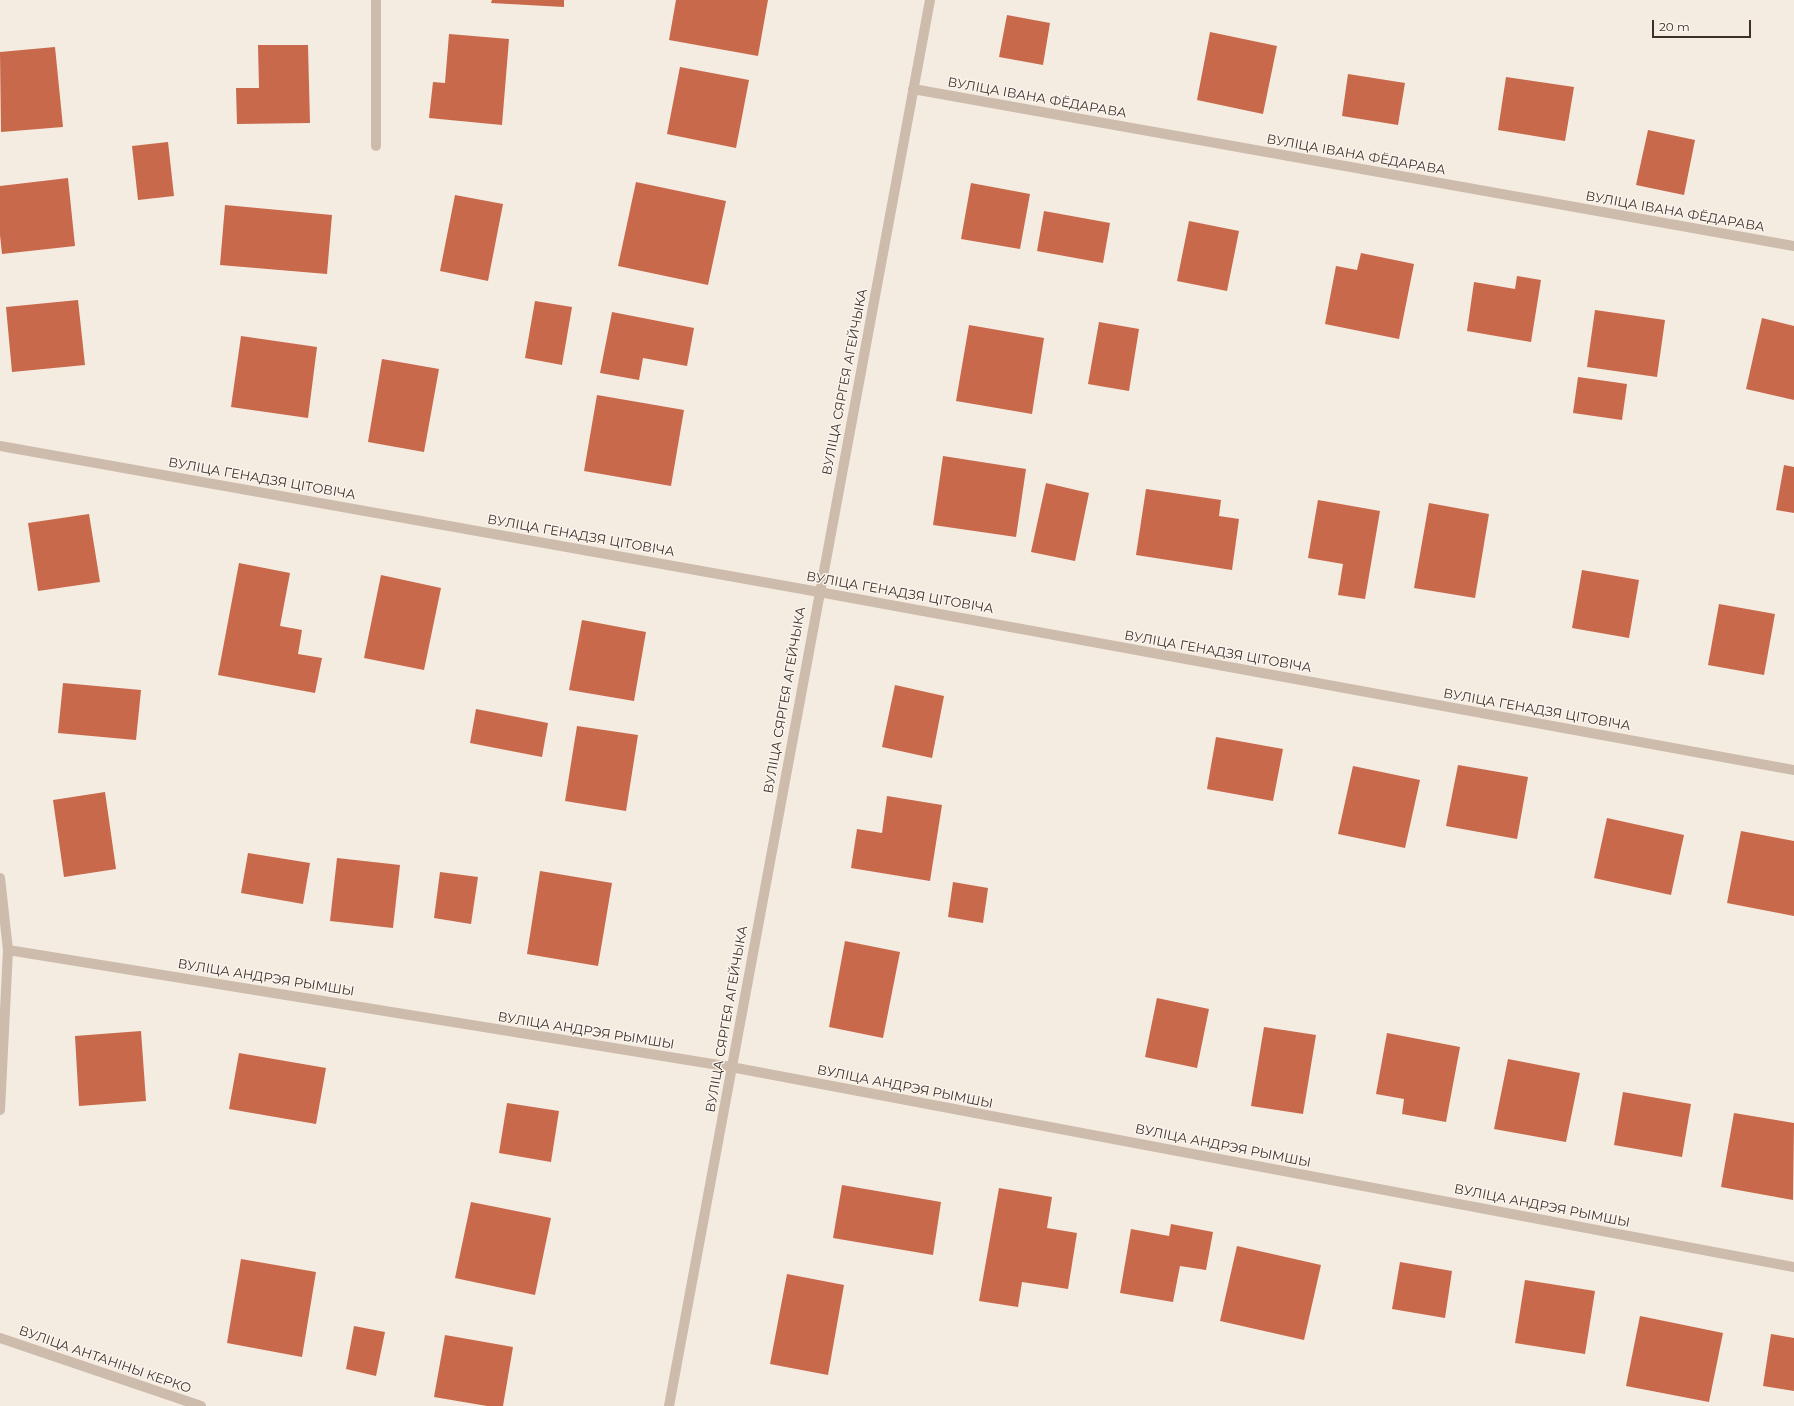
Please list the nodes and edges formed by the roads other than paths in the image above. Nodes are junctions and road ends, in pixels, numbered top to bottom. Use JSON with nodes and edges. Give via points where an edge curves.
{"nodes":[{"id":1,"x":376,"y":0,"type":"edge"},
{"id":2,"x":930,"y":0,"type":"edge"},
{"id":3,"x":913,"y":89,"type":"junction"},
{"id":4,"x":376,"y":146,"type":"dead end"},
{"id":5,"x":1794,"y":246,"type":"edge"},
{"id":6,"x":0,"y":446,"type":"edge"},
{"id":7,"x":819,"y":592,"type":"junction"},
{"id":8,"x":1794,"y":770,"type":"edge"},
{"id":9,"x":0,"y":878,"type":"edge"},
{"id":10,"x":8,"y":950,"type":"junction"},
{"id":11,"x":731,"y":1068,"type":"junction"},
{"id":12,"x":0,"y":1110,"type":"edge"},
{"id":13,"x":1794,"y":1266,"type":"edge"},
{"id":14,"x":0,"y":1338,"type":"edge"},
{"id":15,"x":201,"y":1406,"type":"edge"},
{"id":16,"x":669,"y":1406,"type":"edge"}],
"edges":[{"from":1,"to":4,"type":"street"},
{"from":2,"to":3,"type":"street","name":"ВУЛІЦА СЯРГЕЯ АГЕЙЧЫКА"},
{"from":3,"to":5,"type":"street","name":"ВУЛІЦА ІВАНА ФЁДАРАВА"},
{"from":3,"to":7,"type":"street","name":"ВУЛІЦА СЯРГЕЯ АГЕЙЧЫКА"},
{"from":6,"to":7,"type":"street","name":"ВУЛІЦА ГЕНАДЗЯ ЦІТОВІЧА"},
{"from":7,"to":8,"type":"street","name":"ВУЛІЦА ГЕНАДЗЯ ЦІТОВІЧА"},
{"from":7,"to":11,"type":"street","name":"ВУЛІЦА СЯРГЕЯ АГЕЙЧЫКА"},
{"from":9,"to":10,"type":"street"},
{"from":10,"to":11,"type":"street","name":"ВУЛІЦА АНДРЭЯ РЫМШЫ"},
{"from":10,"to":12,"type":"street"},
{"from":11,"to":13,"type":"street","name":"ВУЛІЦА АНДРЭЯ РЫМШЫ"},
{"from":11,"to":16,"type":"street","name":"ВУЛІЦА СЯРГЕЯ АГЕЙЧЫКА"},
{"from":14,"to":15,"type":"street","name":"ВУЛІЦА АНТАНІНЫ КЕРКО"}]}
